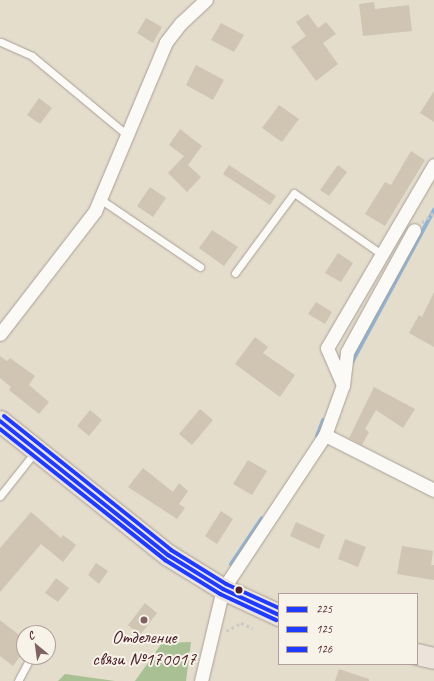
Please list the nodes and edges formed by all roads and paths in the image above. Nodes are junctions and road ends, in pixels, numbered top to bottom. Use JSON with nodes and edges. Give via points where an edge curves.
{"nodes":[{"id":1,"x":206,"y":0,"type":"edge"},
{"id":2,"x":1,"y":42,"type":"dead end"},
{"id":3,"x":127,"y":135,"type":"junction"},
{"id":4,"x":434,"y":165,"type":"edge"},
{"id":5,"x":100,"y":199,"type":"junction"},
{"id":6,"x":414,"y":230,"type":"dead end"},
{"id":7,"x":380,"y":253,"type":"junction"},
{"id":8,"x":200,"y":267,"type":"dead end"},
{"id":9,"x":235,"y":273,"type":"dead end"},
{"id":10,"x":0,"y":334,"type":"edge"},
{"id":11,"x":343,"y":385,"type":"junction"},
{"id":12,"x":0,"y":421,"type":"edge"},
{"id":13,"x":325,"y":435,"type":"junction"},
{"id":14,"x":37,"y":450,"type":"junction"},
{"id":15,"x":434,"y":490,"type":"edge"},
{"id":16,"x":0,"y":496,"type":"edge"},
{"id":17,"x":223,"y":589,"type":"junction"},
{"id":18,"x":278,"y":615,"type":"edge"},
{"id":19,"x":253,"y":628,"type":"dead end"},
{"id":20,"x":223,"y":637,"type":"dead end"},
{"id":21,"x":418,"y":654,"type":"edge"},
{"id":22,"x":434,"y":658,"type":"edge"},
{"id":23,"x":26,"y":665,"type":"edge"},
{"id":24,"x":18,"y":681,"type":"edge"},
{"id":25,"x":201,"y":681,"type":"edge"}],
"edges":[{"from":1,"to":3,"type":"street","via":[[181,23],[166,42]]},
{"from":2,"to":3,"type":"lane","via":[[32,56]]},
{"from":3,"to":5,"type":"street"},
{"from":4,"to":7,"type":"street"},
{"from":5,"to":8,"type":"lane"},
{"from":5,"to":10,"type":"street","via":[[95,211]]},
{"from":6,"to":11,"type":"street","via":[[347,352]]},
{"from":7,"to":9,"type":"lane","via":[[294,193]]},
{"from":7,"to":11,"type":"street","via":[[327,348]]},
{"from":11,"to":13,"type":"street"},
{"from":12,"to":14,"type":"main road"},
{"from":13,"to":15,"type":"street"},
{"from":13,"to":17,"type":"street"},
{"from":14,"to":16,"type":"lane"},
{"from":14,"to":17,"type":"main road","via":[[152,544]]},
{"from":17,"to":18,"type":"main road"},
{"from":17,"to":25,"type":"street"},
{"from":19,"to":20,"type":"path","via":[[237,624],[226,631]]},
{"from":21,"to":22,"type":"main road"},
{"from":23,"to":24,"type":"lane"}]}
